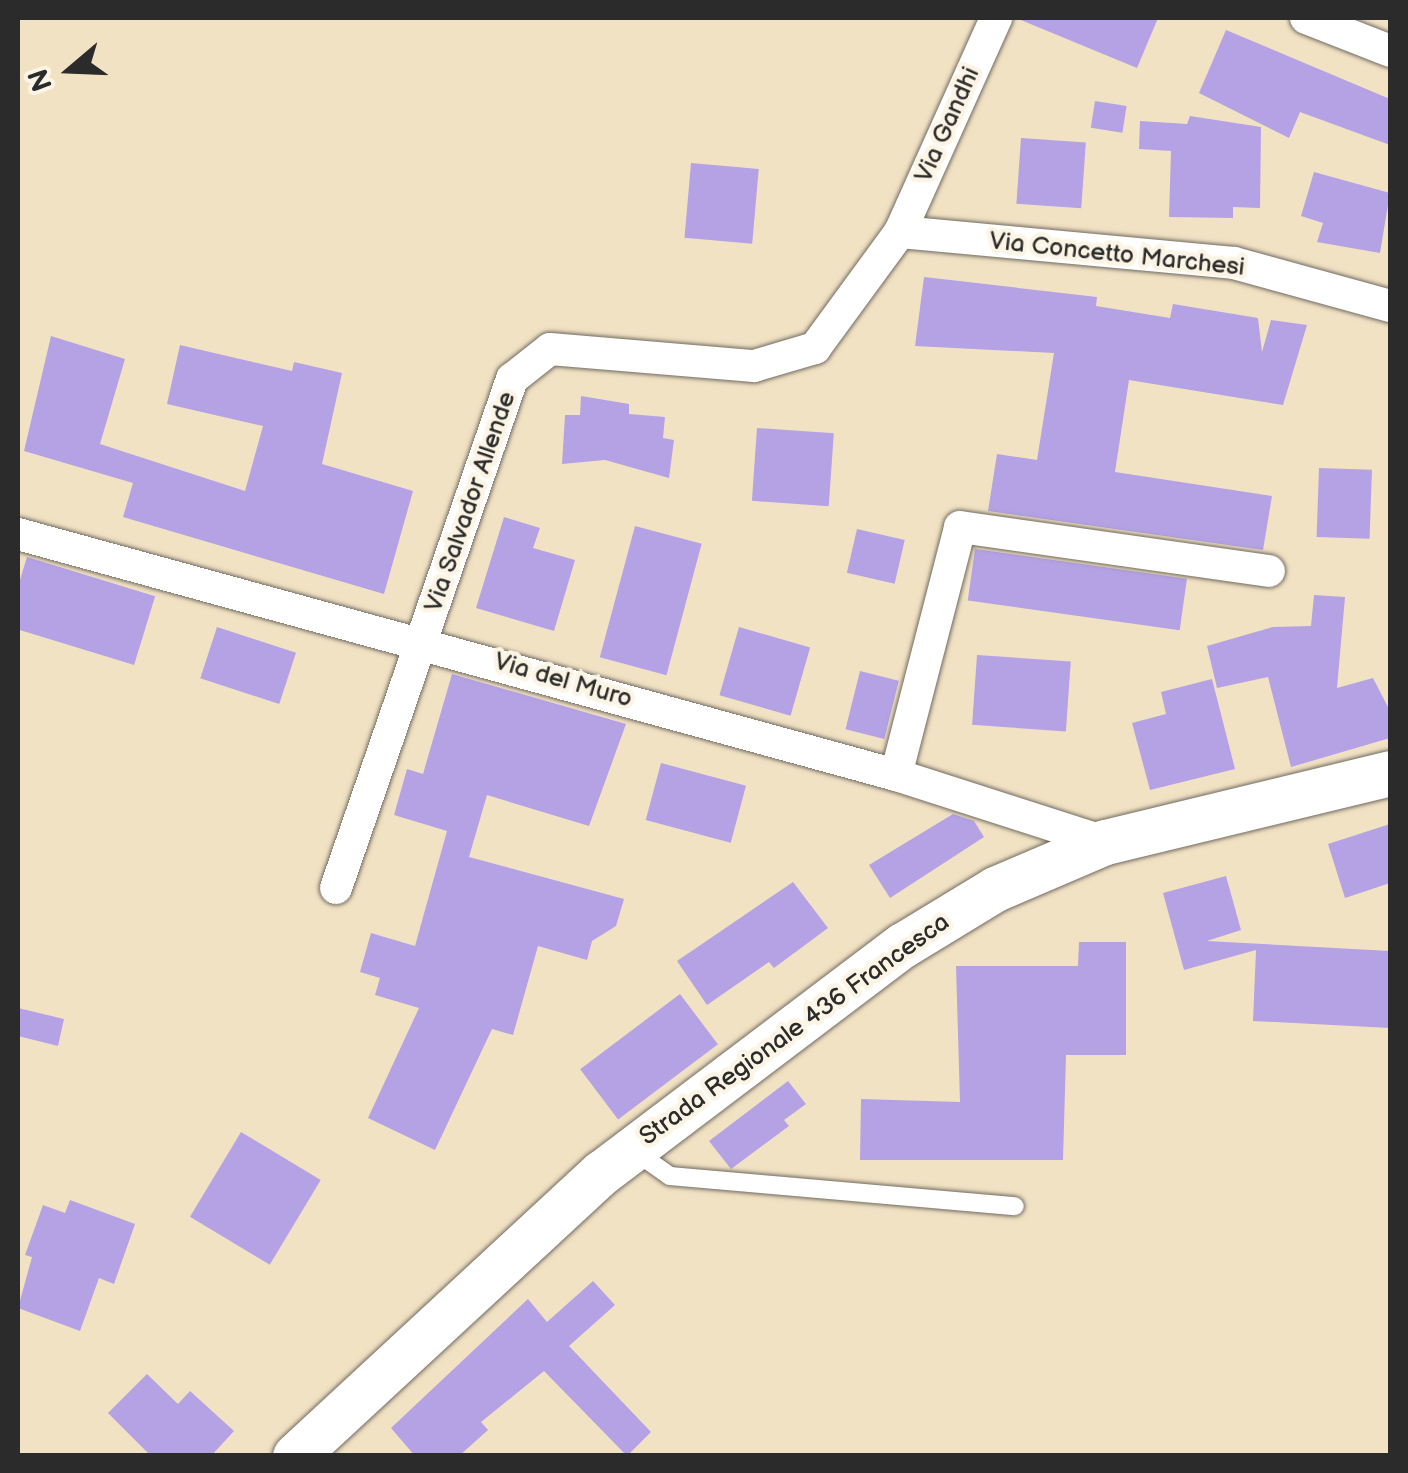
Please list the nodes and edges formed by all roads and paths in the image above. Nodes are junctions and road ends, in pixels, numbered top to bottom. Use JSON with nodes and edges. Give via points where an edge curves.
{"nodes":[{"id":1,"x":996,"y":18,"type":"edge"},
{"id":2,"x":1306,"y":18,"type":"edge"},
{"id":3,"x":1390,"y":52,"type":"edge"},
{"id":4,"x":900,"y":232,"type":"junction"},
{"id":5,"x":1390,"y":306,"type":"edge"},
{"id":6,"x":18,"y":534,"type":"edge"},
{"id":7,"x":1269,"y":571,"type":"dead end"},
{"id":8,"x":424,"y":641,"type":"junction"},
{"id":9,"x":1390,"y":773,"type":"edge"},
{"id":10,"x":896,"y":775,"type":"junction"},
{"id":11,"x":1106,"y":842,"type":"junction"},
{"id":12,"x":336,"y":888,"type":"dead end"},
{"id":13,"x":632,"y":1149,"type":"junction"},
{"id":14,"x":1015,"y":1206,"type":"dead end"},
{"id":15,"x":295,"y":1456,"type":"edge"}],
"edges":[{"from":1,"to":4,"type":"street","name":"Via Gandhi"},
{"from":2,"to":3,"type":"street"},
{"from":4,"to":5,"type":"street","name":"Via Concetto Marchesi","via":[[1234,264]]},
{"from":4,"to":8,"type":"street","name":"Via Salvador Allende","via":[[815,348],[754,366],[550,349],[512,379]]},
{"from":6,"to":8,"type":"street","name":"Via del Muro"},
{"from":7,"to":10,"type":"street","via":[[960,527]]},
{"from":8,"to":10,"type":"street","name":"Via del Muro"},
{"from":8,"to":12,"type":"street","name":"Via Salvador Allende"},
{"from":9,"to":11,"type":"street","name":"Strada Regionale 436 Francesca"},
{"from":10,"to":11,"type":"street","name":"Via del Muro"},
{"from":11,"to":13,"type":"street","name":"Strada Regionale 436 Francesca","via":[[996,889],[903,945]]},
{"from":13,"to":14,"type":"lane","via":[[670,1176]]},
{"from":13,"to":15,"type":"street","name":"Strada Regionale 436 Francesca"}]}
